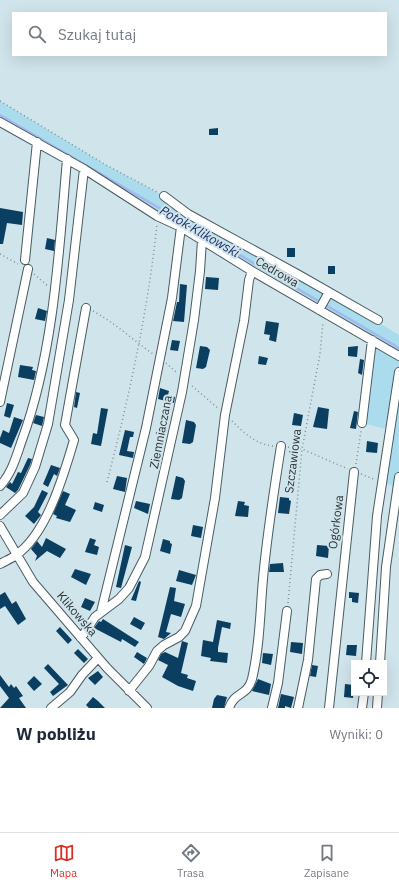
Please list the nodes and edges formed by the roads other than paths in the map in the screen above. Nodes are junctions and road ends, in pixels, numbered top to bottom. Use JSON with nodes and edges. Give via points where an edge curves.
{"nodes":[{"id":1,"x":0,"y":122,"type":"edge"},
{"id":2,"x":37,"y":142,"type":"junction"},
{"id":3,"x":67,"y":159,"type":"junction"},
{"id":4,"x":84,"y":169,"type":"junction"},
{"id":5,"x":164,"y":196,"type":"road end"},
{"id":6,"x":181,"y":227,"type":"junction"},
{"id":7,"x":202,"y":240,"type":"junction"},
{"id":8,"x":26,"y":260,"type":"dead end"},
{"id":9,"x":28,"y":269,"type":"road end"},
{"id":10,"x":252,"y":271,"type":"junction"},
{"id":11,"x":329,"y":292,"type":"junction"},
{"id":12,"x":86,"y":308,"type":"road end"},
{"id":13,"x":319,"y":310,"type":"junction"},
{"id":14,"x":378,"y":320,"type":"dead end"},
{"id":15,"x":372,"y":340,"type":"junction"},
{"id":16,"x":399,"y":356,"type":"edge"},
{"id":17,"x":399,"y":372,"type":"edge"},
{"id":18,"x":0,"y":402,"type":"edge"},
{"id":19,"x":362,"y":423,"type":"road end"},
{"id":20,"x":281,"y":446,"type":"road end"},
{"id":21,"x":354,"y":472,"type":"road end"},
{"id":22,"x":399,"y":477,"type":"edge"},
{"id":23,"x":0,"y":486,"type":"edge"},
{"id":24,"x":0,"y":516,"type":"edge"},
{"id":25,"x":0,"y":526,"type":"edge"},
{"id":26,"x":17,"y":555,"type":"junction"},
{"id":27,"x":0,"y":564,"type":"edge"},
{"id":28,"x":327,"y":574,"type":"dead end"},
{"id":29,"x":287,"y":611,"type":"road end"},
{"id":30,"x":101,"y":612,"type":"junction"},
{"id":31,"x":82,"y":638,"type":"junction"},
{"id":32,"x":98,"y":658,"type":"junction"},
{"id":33,"x":366,"y":660,"type":"edge"},
{"id":34,"x":380,"y":660,"type":"edge"},
{"id":35,"x":129,"y":691,"type":"junction"},
{"id":36,"x":364,"y":696,"type":"edge"},
{"id":37,"x":378,"y":696,"type":"edge"},
{"id":38,"x":51,"y":708,"type":"edge"},
{"id":39,"x":147,"y":708,"type":"edge"},
{"id":40,"x":229,"y":708,"type":"edge"},
{"id":41,"x":272,"y":708,"type":"edge"},
{"id":42,"x":298,"y":708,"type":"edge"},
{"id":43,"x":329,"y":708,"type":"edge"},
{"id":44,"x":362,"y":708,"type":"edge"},
{"id":45,"x":377,"y":708,"type":"edge"}],
"edges":[{"from":1,"to":2,"type":"street","name":"Cedrowa"},
{"from":2,"to":3,"type":"street","name":"Cedrowa"},
{"from":2,"to":8,"type":"street"},
{"from":3,"to":4,"type":"street","name":"Cedrowa"},
{"from":3,"to":23,"type":"street","via":[[56,291],[30,419],[11,472]]},
{"from":4,"to":6,"type":"street","name":"Cedrowa","via":[[157,216]]},
{"from":4,"to":24,"type":"street","via":[[69,300],[48,424],[35,467],[23,494]]},
{"from":5,"to":11,"type":"street","via":[[188,214]]},
{"from":6,"to":7,"type":"street","name":"Cedrowa"},
{"from":6,"to":30,"type":"street","name":"Ziemniaczana","via":[[172,298],[160,359],[130,497]]},
{"from":7,"to":10,"type":"street","name":"Cedrowa"},
{"from":7,"to":30,"type":"street","name":"Ziemniaczana","via":[[194,320],[146,557],[129,588],[119,600]]},
{"from":9,"to":18,"type":"street"},
{"from":10,"to":13,"type":"street","name":"Cedrowa"},
{"from":10,"to":35,"type":"street","via":[[225,415],[215,498],[196,606],[185,631],[157,651],[150,666]]},
{"from":11,"to":13,"type":"street"},
{"from":11,"to":14,"type":"street"},
{"from":12,"to":26,"type":"street","via":[[65,425],[74,440],[47,517]]},
{"from":13,"to":15,"type":"street","name":"Cedrowa"},
{"from":15,"to":16,"type":"street","name":"Cedrowa"},
{"from":15,"to":19,"type":"street"},
{"from":17,"to":33,"type":"street","via":[[377,516]]},
{"from":20,"to":40,"type":"street","via":[[263,578],[258,648],[252,679],[248,689],[232,700]]},
{"from":21,"to":43,"type":"street","name":"Ogórkowa"},
{"from":22,"to":34,"type":"street","via":[[386,566]]},
{"from":25,"to":26,"type":"street","name":"Klikowska"},
{"from":26,"to":27,"type":"street"},
{"from":26,"to":31,"type":"street","name":"Klikowska","via":[[33,582]]},
{"from":28,"to":42,"type":"street","via":[[316,578],[308,660]]},
{"from":29,"to":41,"type":"street","via":[[278,683]]},
{"from":30,"to":31,"type":"street","name":"Ziemniaczana"},
{"from":31,"to":32,"type":"street","name":"Klikowska"},
{"from":32,"to":35,"type":"street","name":"Klikowska"},
{"from":32,"to":38,"type":"street","via":[[70,692]]},
{"from":35,"to":39,"type":"street","name":"Klikowska"},
{"from":36,"to":44,"type":"street"},
{"from":37,"to":45,"type":"street"}]}
